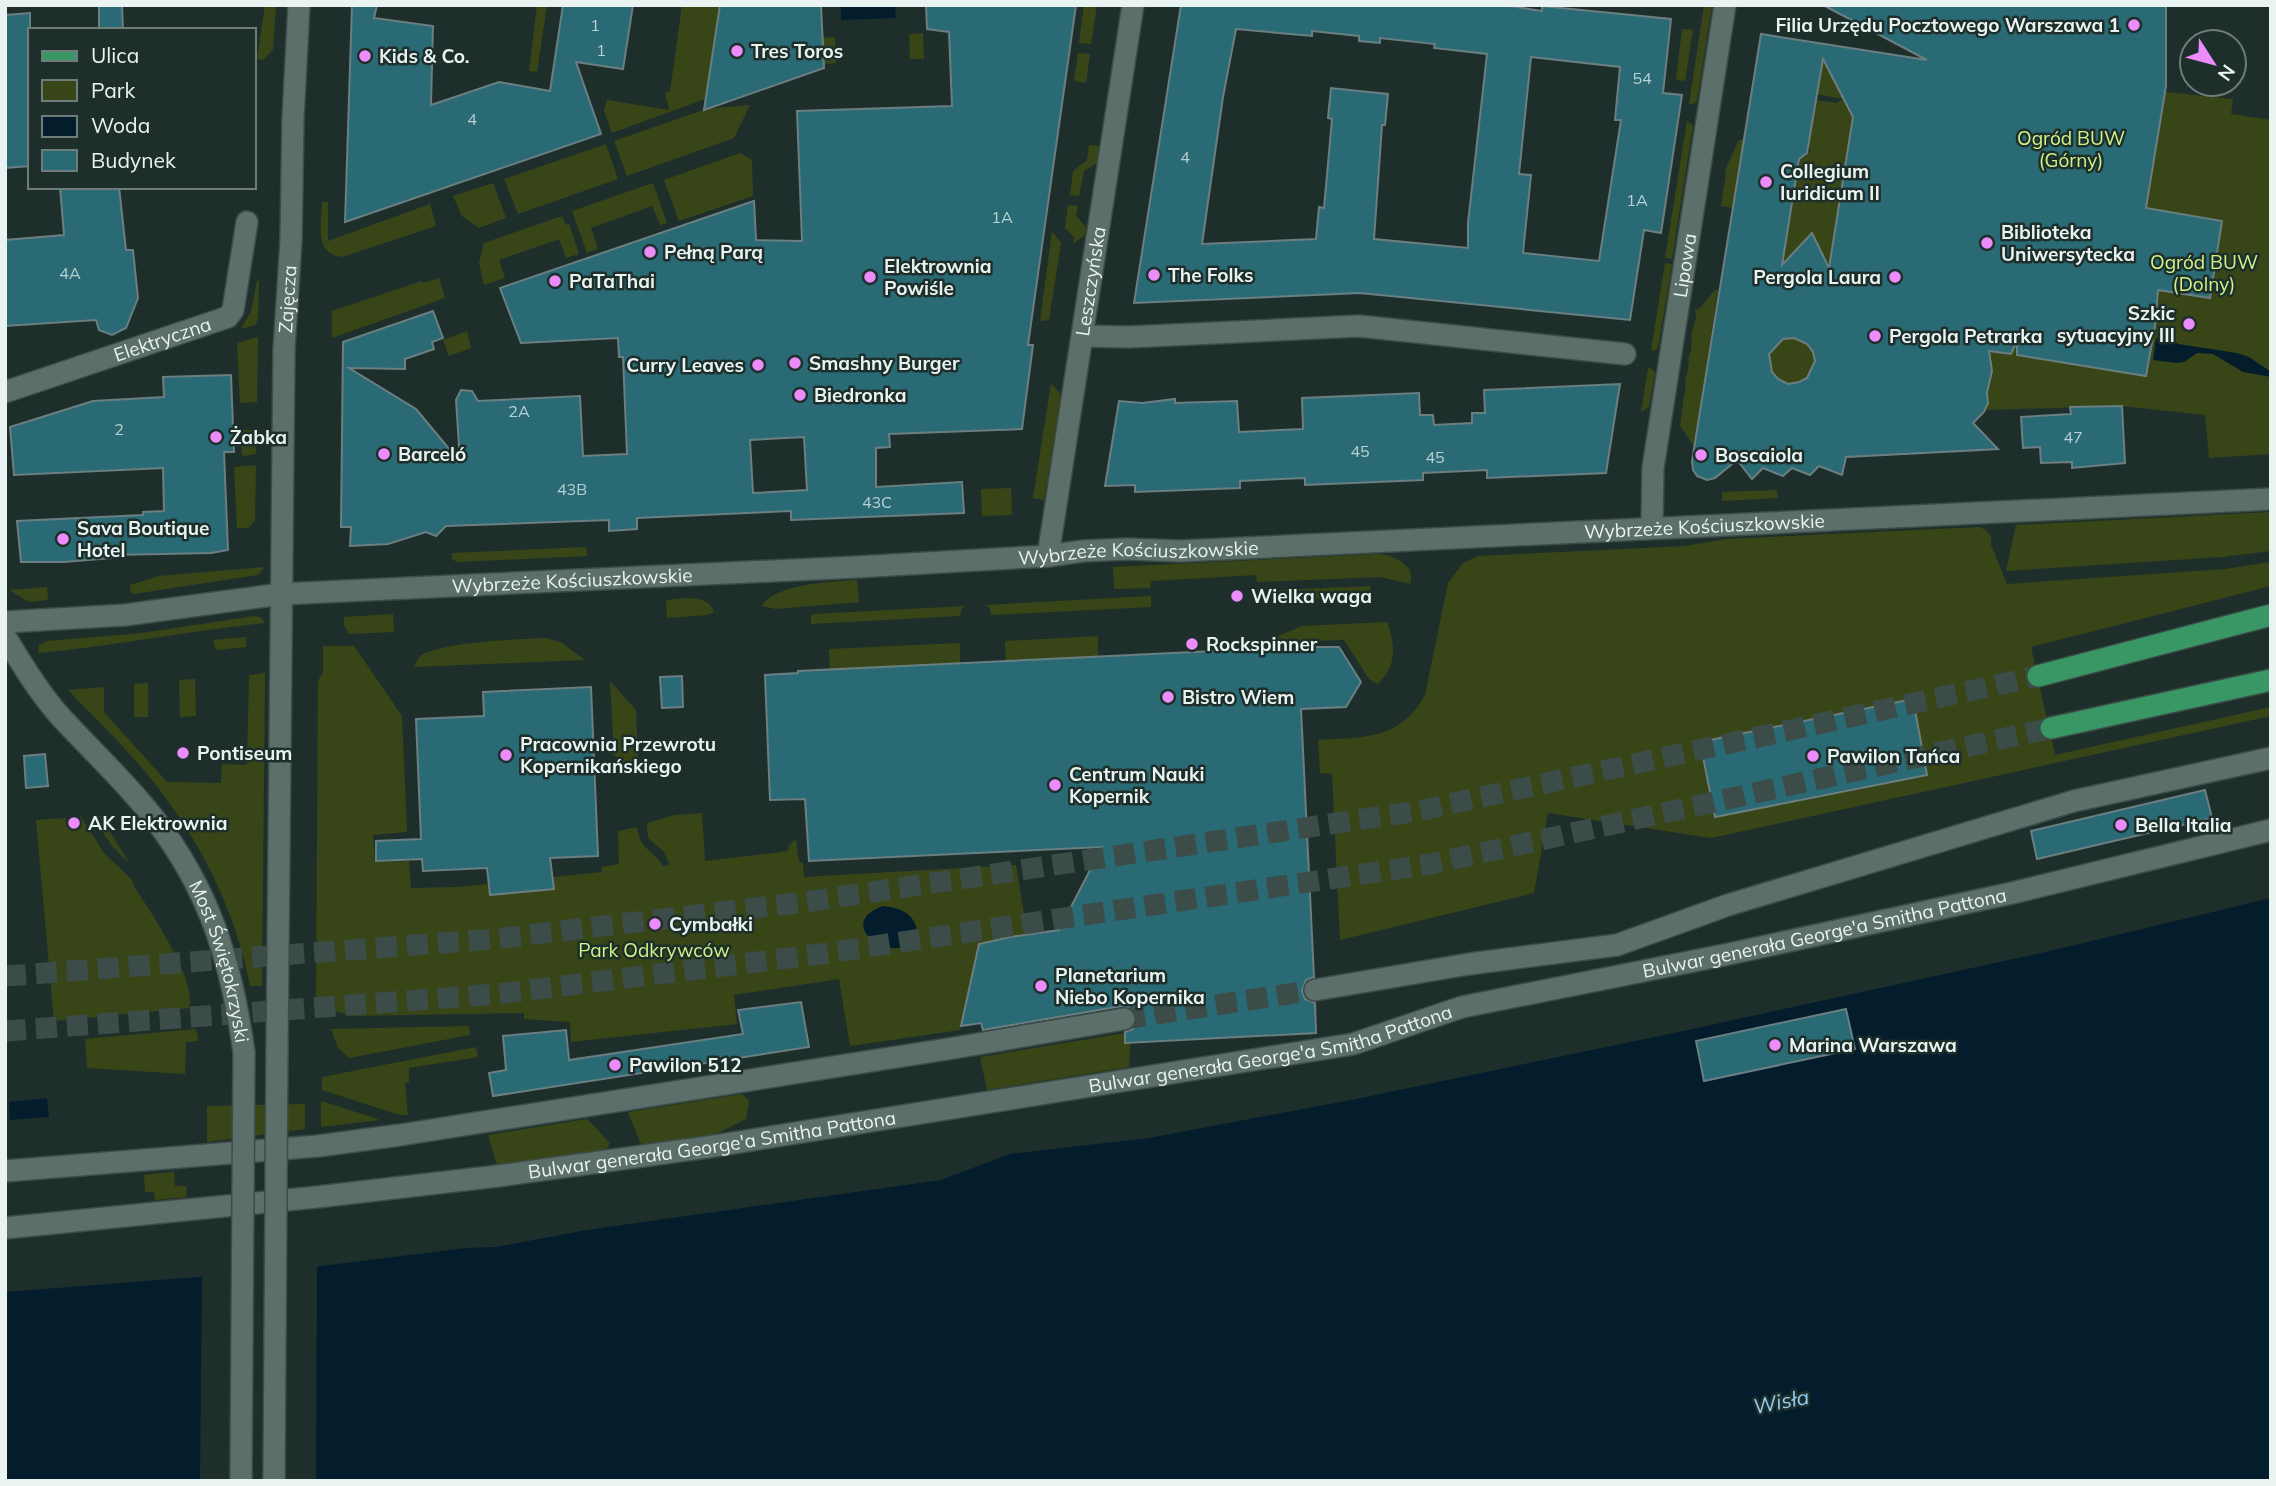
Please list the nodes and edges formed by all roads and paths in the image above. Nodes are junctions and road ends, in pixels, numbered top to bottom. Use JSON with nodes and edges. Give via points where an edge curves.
{"nodes":[{"id":1,"x":299,"y":5,"type":"edge"},
{"id":2,"x":1133,"y":5,"type":"edge"},
{"id":3,"x":1725,"y":5,"type":"edge"},
{"id":4,"x":247,"y":222,"type":"dead end"},
{"id":5,"x":1083,"y":336,"type":"junction"},
{"id":6,"x":1625,"y":354,"type":"dead end"},
{"id":7,"x":5,"y":392,"type":"edge"},
{"id":8,"x":2271,"y":499,"type":"edge"},
{"id":9,"x":1652,"y":527,"type":"junction"},
{"id":10,"x":1048,"y":556,"type":"junction"},
{"id":11,"x":281,"y":594,"type":"junction"},
{"id":12,"x":2271,"y":615,"type":"edge"},
{"id":13,"x":5,"y":622,"type":"edge"},
{"id":14,"x":5,"y":636,"type":"edge"},
{"id":15,"x":2038,"y":676,"type":"tunnel mouth"},
{"id":16,"x":2271,"y":680,"type":"edge"},
{"id":17,"x":2051,"y":728,"type":"tunnel mouth"},
{"id":18,"x":2271,"y":758,"type":"edge"},
{"id":19,"x":2271,"y":830,"type":"edge"},
{"id":20,"x":1315,"y":990,"type":"tunnel mouth"},
{"id":21,"x":1124,"y":1019,"type":"tunnel mouth"},
{"id":22,"x":5,"y":1171,"type":"edge"},
{"id":23,"x":5,"y":1228,"type":"edge"},
{"id":24,"x":241,"y":1481,"type":"edge"},
{"id":25,"x":274,"y":1481,"type":"edge"}],
"edges":[{"from":1,"to":11,"type":"street","name":"Zajęcza","via":[[284,350]]},
{"from":2,"to":5,"type":"street","name":"Leszczyńska"},
{"from":3,"to":9,"type":"street","name":"Lipowa","via":[[1653,468]]},
{"from":4,"to":7,"type":"street","name":"Elektryczna","via":[[233,310],[228,317]]},
{"from":5,"to":6,"type":"street","via":[[1359,326]]},
{"from":5,"to":10,"type":"street","name":"Leszczyńska"},
{"from":8,"to":9,"type":"street","name":"Wybrzeże Kościuszkowskie"},
{"from":9,"to":10,"type":"street","name":"Wybrzeże Kościuszkowskie"},
{"from":10,"to":11,"type":"street","name":"Wybrzeże Kościuszkowskie"},
{"from":11,"to":13,"type":"street","name":"Wybrzeże Kościuszkowskie","via":[[125,615]]},
{"from":11,"to":25,"type":"street","name":"Most Świętokrzyski","bridge":true},
{"from":12,"to":15,"type":"main road"},
{"from":14,"to":24,"type":"street","name":"Most Świętokrzyski","bridge":true,"via":[[51,705],[151,815],[186,864],[207,906],[232,977],[244,1052]]},
{"from":16,"to":17,"type":"main road"},
{"from":18,"to":20,"type":"street","via":[[2074,801],[1728,905],[1617,945]]},
{"from":19,"to":23,"type":"street","name":"Bulwar generała George'a Smitha Pattona","via":[[2012,893],[1462,1007],[1353,1044],[498,1176]]},
{"from":21,"to":22,"type":"street","via":[[400,1135],[318,1146]]}]}
